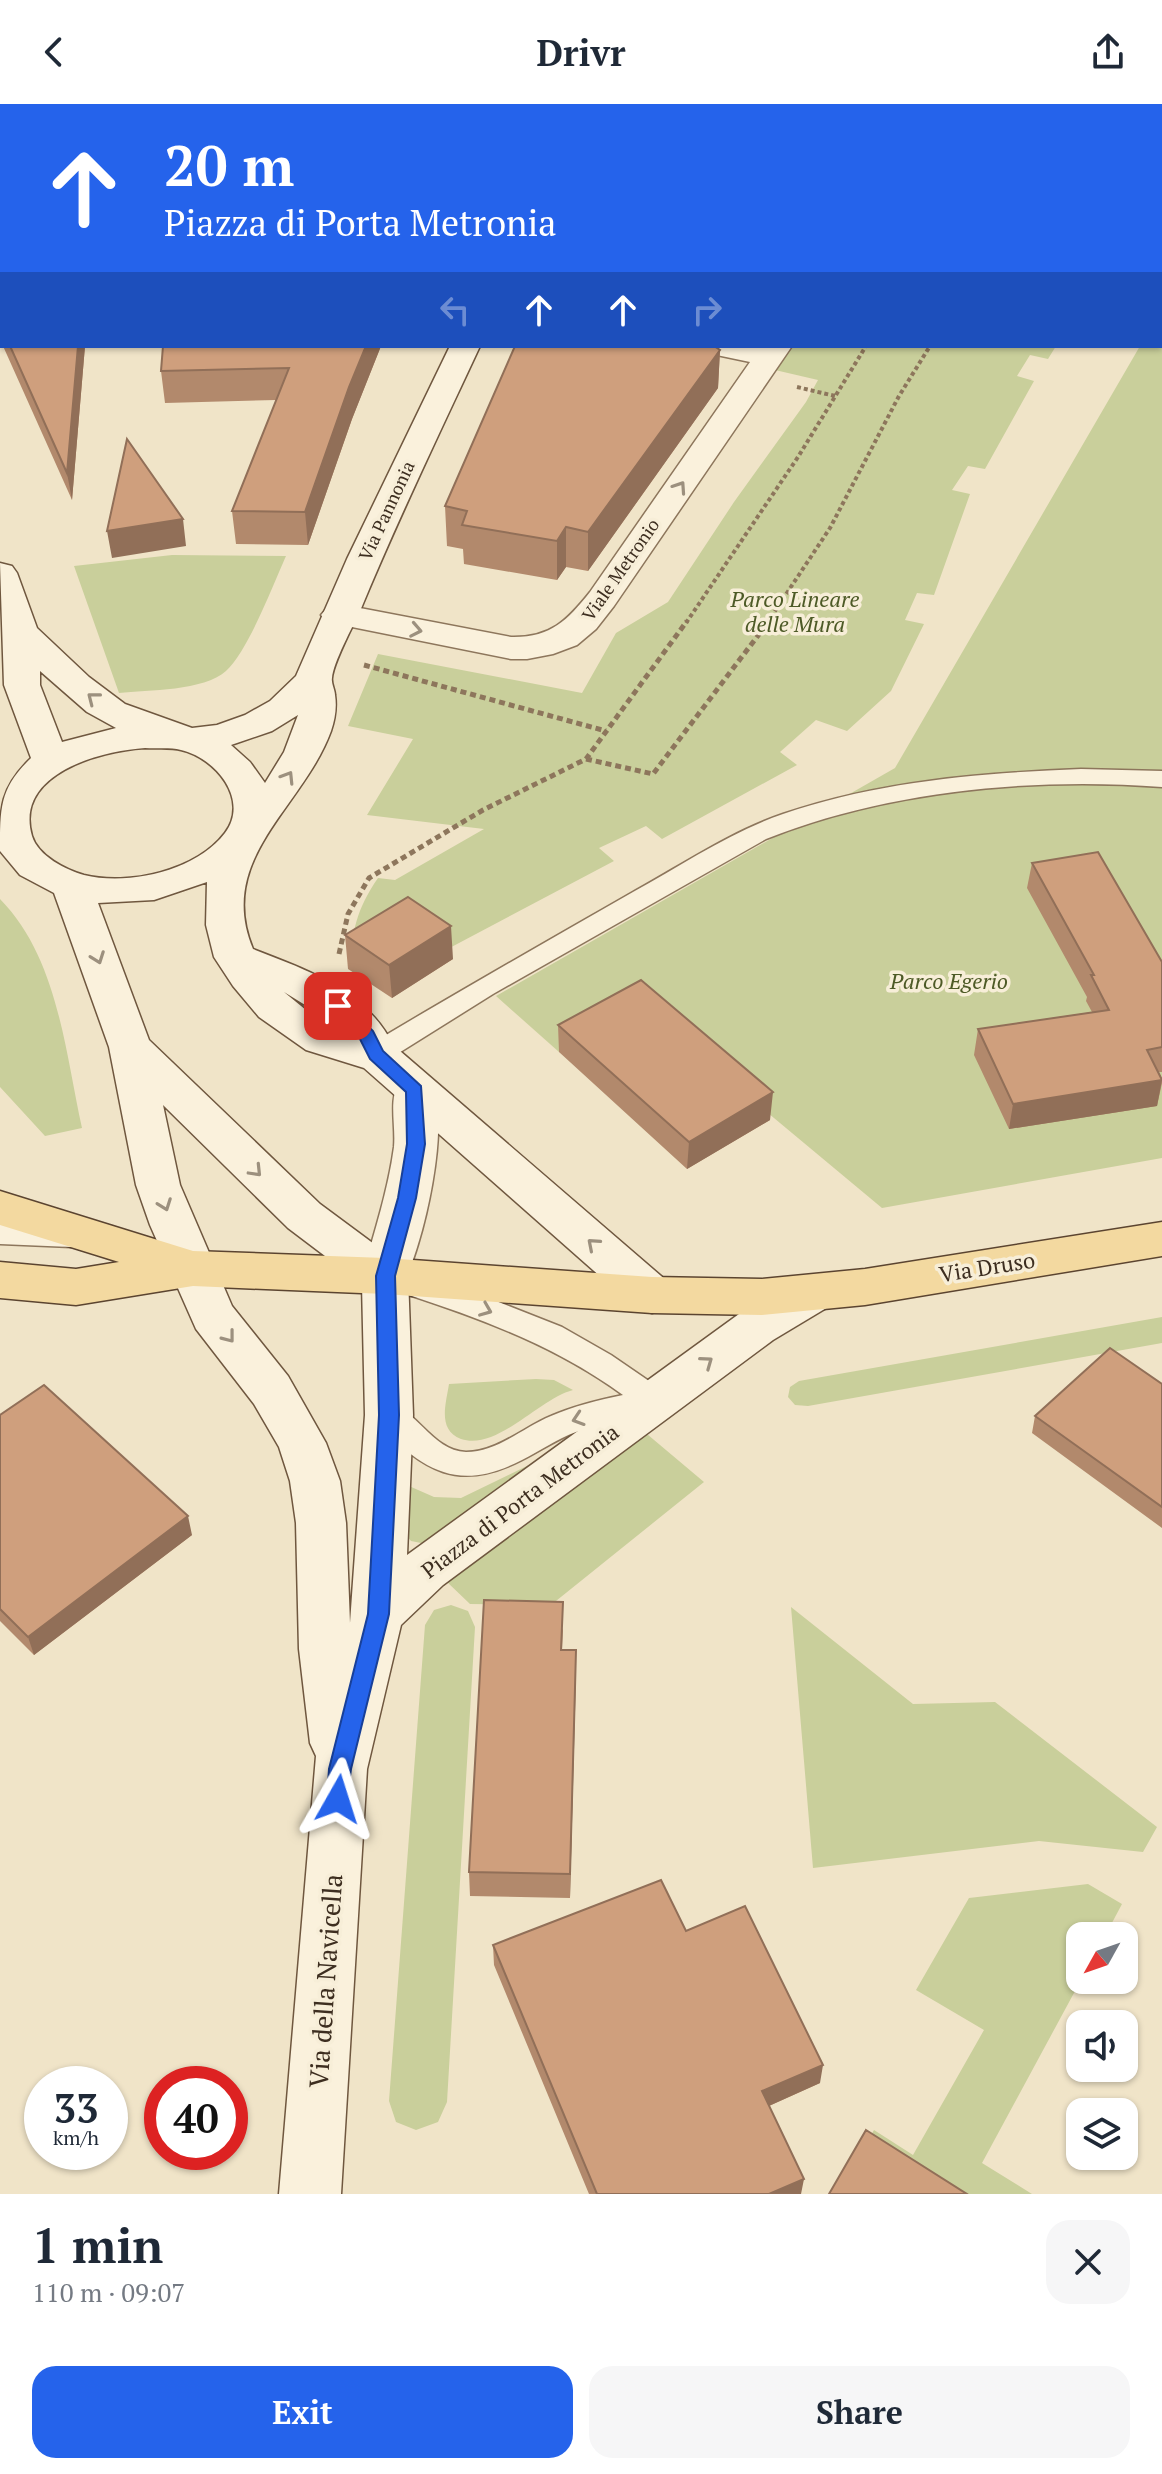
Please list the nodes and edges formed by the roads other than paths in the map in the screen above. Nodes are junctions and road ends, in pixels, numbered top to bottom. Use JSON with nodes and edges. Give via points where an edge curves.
{"nodes":[{"id":1,"x":464,"y":348,"type":"edge"},
{"id":2,"x":740,"y":348,"type":"edge"},
{"id":3,"x":774,"y":351,"type":"edge"},
{"id":4,"x":0,"y":573,"type":"edge"},
{"id":5,"x":339,"y":615,"type":"junction"},
{"id":6,"x":21,"y":632,"type":"junction"},
{"id":7,"x":313,"y":679,"type":"junction"},
{"id":8,"x":190,"y":740,"type":"junction"},
{"id":9,"x":51,"y":761,"type":"junction"},
{"id":10,"x":1162,"y":779,"type":"edge"},
{"id":11,"x":241,"y":840,"type":"junction"},
{"id":12,"x":71,"y":885,"type":"junction"},
{"id":13,"x":234,"y":957,"type":"junction"},
{"id":14,"x":130,"y":1047,"type":"junction"},
{"id":15,"x":376,"y":1054,"type":"junction"},
{"id":16,"x":415,"y":1090,"type":"junction"},
{"id":17,"x":0,"y":1208,"type":"edge"},
{"id":18,"x":0,"y":1233,"type":"edge"},
{"id":19,"x":94,"y":1236,"type":"junction"},
{"id":20,"x":1162,"y":1239,"type":"edge"},
{"id":21,"x":193,"y":1268,"type":"junction"},
{"id":22,"x":385,"y":1276,"type":"junction"},
{"id":23,"x":20,"y":1282,"type":"edge"},
{"id":24,"x":812,"y":1294,"type":"junction"},
{"id":25,"x":652,"y":1295,"type":"junction"},
{"id":26,"x":654,"y":1401,"type":"junction"},
{"id":27,"x":389,"y":1415,"type":"junction"},
{"id":28,"x":378,"y":1614,"type":"junction"},
{"id":29,"x":340,"y":1769,"type":"junction"},
{"id":30,"x":310,"y":2194,"type":"edge"}],
"edges":[{"from":1,"to":5,"type":"street","name":"Via Pannonia"},
{"from":2,"to":3,"type":"street"},
{"from":5,"to":3,"type":"street","name":"Viale Metronio","one_way":true,"via":[[511,648],[538,649],[566,639],[602,599]]},
{"from":4,"to":6,"type":"street"},
{"from":5,"to":7,"type":"street","name":"Via Pannonia"},
{"from":8,"to":6,"type":"street","one_way":true,"via":[[110,711]]},
{"from":6,"to":9,"type":"street","via":[[22,685]]},
{"from":7,"to":8,"type":"street","via":[[279,713],[234,733]]},
{"from":11,"to":7,"type":"street","one_way":true,"via":[[284,784],[308,739],[317,712]]},
{"from":8,"to":9,"type":"street","via":[[113,740]]},
{"from":8,"to":11,"type":"street","via":[[222,755],[250,788],[252,814]]},
{"from":9,"to":12,"type":"street","via":[[19,789],[10,826],[20,854],[53,879]]},
{"from":10,"to":15,"type":"lane","via":[[978,783],[805,813],[757,833]]},
{"from":11,"to":12,"type":"street","via":[[215,862],[170,882],[116,891]]},
{"from":11,"to":13,"type":"street","via":[[224,909],[225,935]]},
{"from":12,"to":14,"type":"street","one_way":true},
{"from":13,"to":15,"type":"street","via":[[266,1000],[300,1030],[338,1048]]},
{"from":13,"to":15,"type":"street","via":[[301,983],[337,988]]},
{"from":14,"to":21,"type":"street","one_way":true,"via":[[158,1185]]},
{"from":14,"to":22,"type":"street","one_way":true,"via":[[304,1216]]},
{"from":15,"to":16,"type":"street"},
{"from":16,"to":22,"type":"street","via":[[416,1144]]},
{"from":25,"to":16,"type":"street","one_way":true},
{"from":17,"to":19,"type":"main road"},
{"from":18,"to":19,"type":"lane"},
{"from":19,"to":21,"type":"main road"},
{"from":20,"to":24,"type":"main road","name":"Via Druso"},
{"from":21,"to":22,"type":"main road"},
{"from":21,"to":23,"type":"main road","via":[[76,1287]]},
{"from":21,"to":29,"type":"street","name":"Via della Navicella","one_way":true,"via":[[213,1316],[271,1390],[302,1443],[315,1481],[325,1649]]},
{"from":22,"to":25,"type":"main road"},
{"from":22,"to":26,"type":"lane","one_way":true,"via":[[557,1339]]},
{"from":22,"to":27,"type":"street"},
{"from":24,"to":25,"type":"main road"},
{"from":26,"to":24,"type":"street","name":"Piazza di Porta Metronia","one_way":true,"via":[[756,1327]]},
{"from":26,"to":27,"type":"lane","one_way":true,"via":[[571,1421],[473,1464],[439,1458]]},
{"from":26,"to":28,"type":"street","name":"Piazza di Porta Metronia","via":[[425,1570]]},
{"from":27,"to":28,"type":"street"},
{"from":28,"to":29,"type":"street","name":"Via della Navicella"},
{"from":29,"to":30,"type":"street","name":"Via della Navicella"}]}
